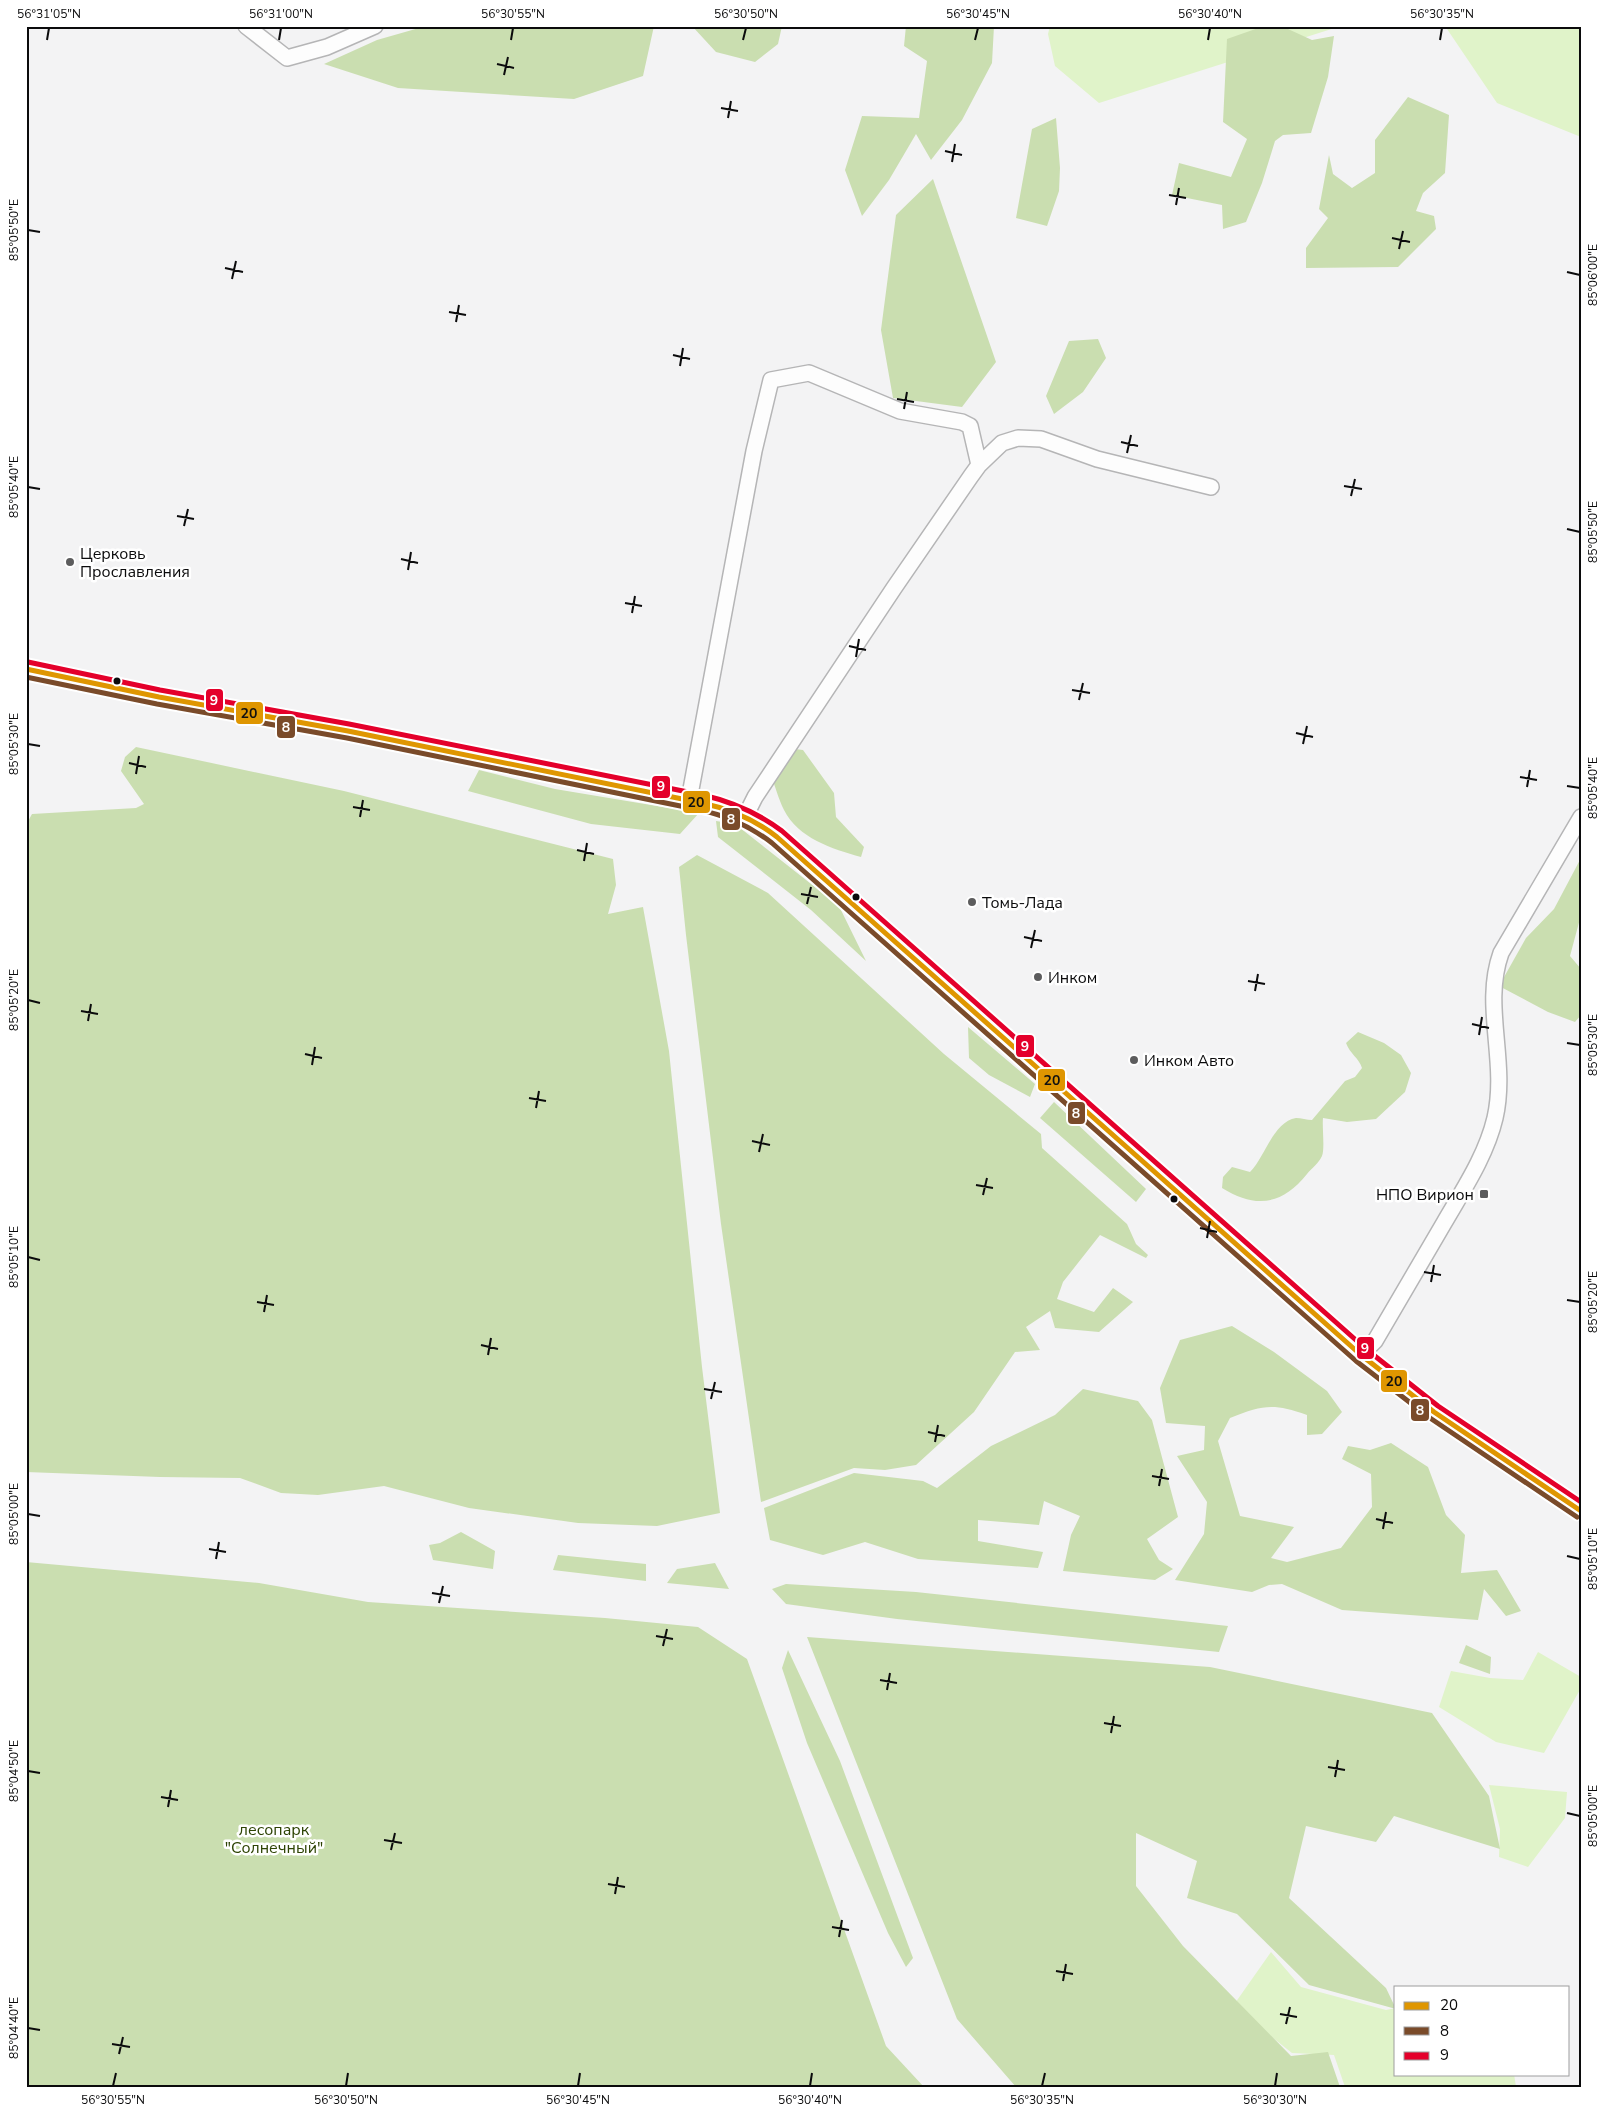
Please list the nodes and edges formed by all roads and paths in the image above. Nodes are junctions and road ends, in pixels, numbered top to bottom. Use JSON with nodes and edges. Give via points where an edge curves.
{"nodes":[{"id":1,"x":246,"y":26,"type":"edge"},
{"id":2,"x":375,"y":26,"type":"edge"},
{"id":3,"x":979,"y":465,"type":"junction"},
{"id":4,"x":1211,"y":487,"type":"dead end"},
{"id":5,"x":26,"y":669,"type":"edge"},
{"id":6,"x":689,"y":800,"type":"junction"},
{"id":7,"x":746,"y":815,"type":"junction"},
{"id":8,"x":1581,"y":817,"type":"edge"},
{"id":9,"x":1360,"y":1354,"type":"junction"},
{"id":10,"x":1581,"y":1511,"type":"edge"}],
"edges":[{"from":1,"to":2,"type":"street","via":[[287,58],[327,47]]},
{"from":3,"to":4,"type":"street","via":[[1002,443],[1018,438],[1040,439],[1097,459]]},
{"from":3,"to":6,"type":"street","via":[[970,426],[962,422],[900,411],[810,373],[771,380],[754,451]]},
{"from":3,"to":7,"type":"street","via":[[894,588]]},
{"from":5,"to":6,"type":"main road"},
{"from":6,"to":7,"type":"main road"},
{"from":7,"to":9,"type":"main road","via":[[777,837]]},
{"from":8,"to":9,"type":"street","via":[[1501,953],[1495,970],[1493,991],[1500,1062],[1499,1094],[1486,1143],[1466,1185],[1375,1341]]},
{"from":9,"to":10,"type":"main road","via":[[1434,1412]]}]}
